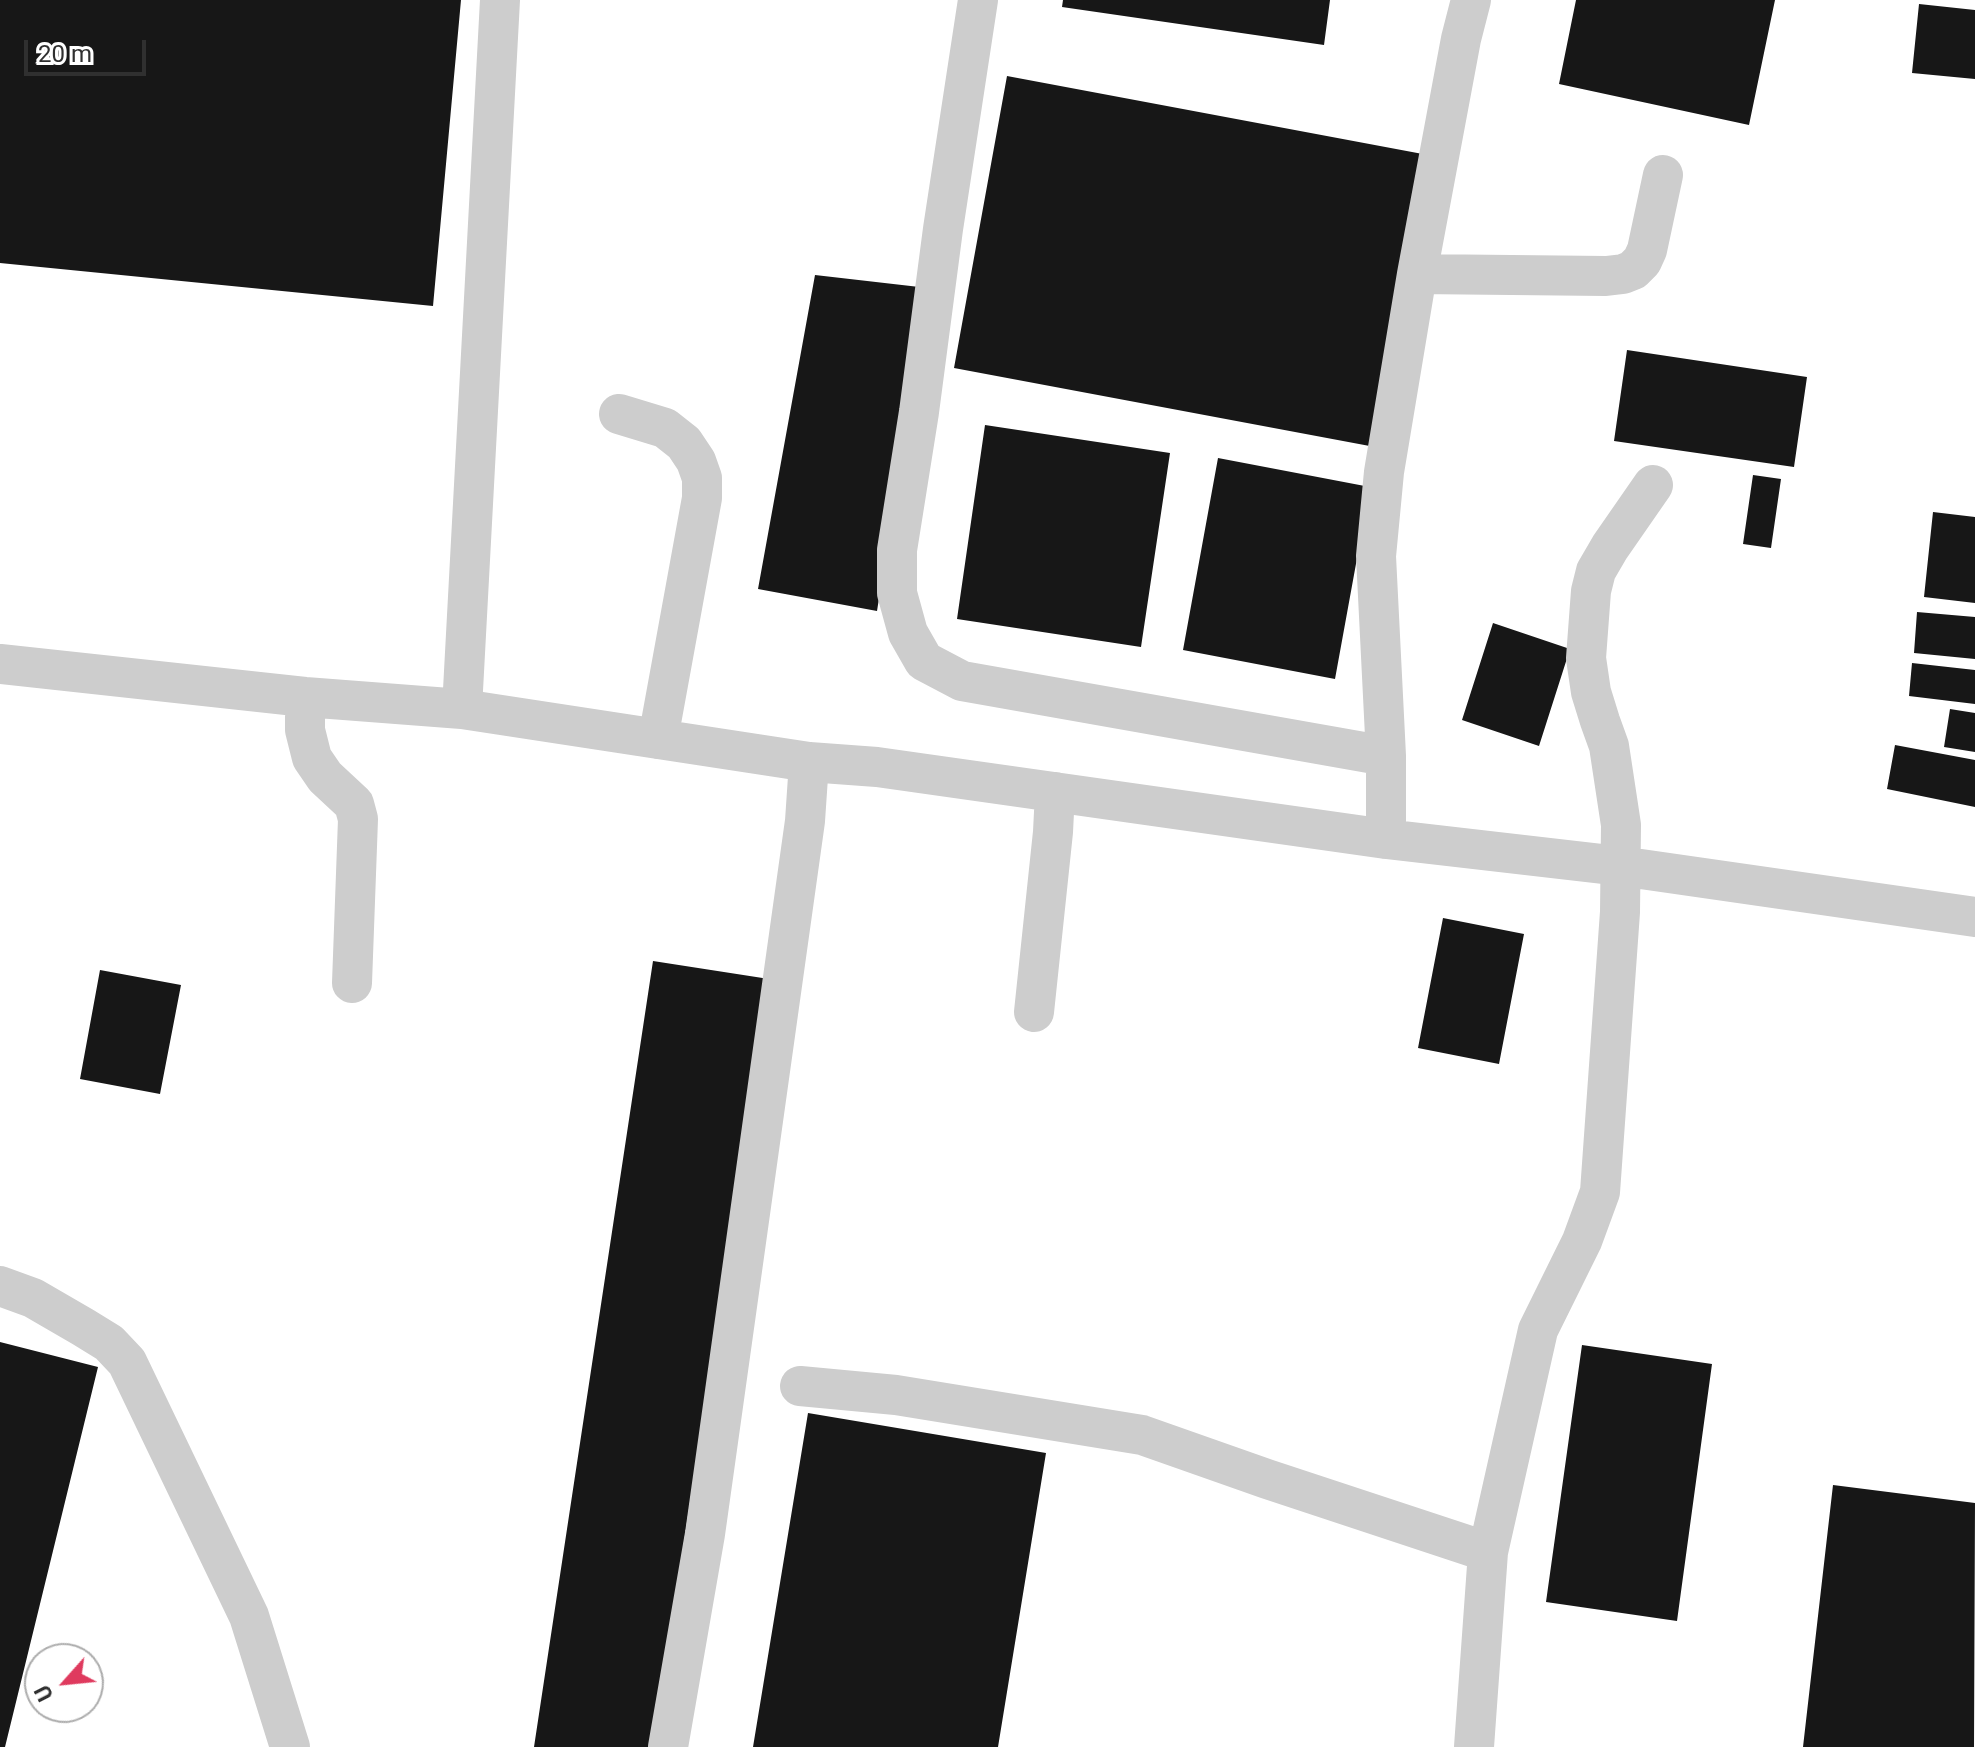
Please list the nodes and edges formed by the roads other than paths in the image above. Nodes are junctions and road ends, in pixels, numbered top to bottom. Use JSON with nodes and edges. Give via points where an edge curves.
{"nodes":[{"id":1,"x":500,"y":0,"type":"edge"},
{"id":2,"x":978,"y":0,"type":"edge"},
{"id":3,"x":1471,"y":0,"type":"edge"},
{"id":4,"x":1663,"y":175,"type":"dead end"},
{"id":5,"x":1417,"y":274,"type":"junction"},
{"id":6,"x":619,"y":414,"type":"dead end"},
{"id":7,"x":1653,"y":485,"type":"dead end"},
{"id":8,"x":0,"y":664,"type":"edge"},
{"id":9,"x":305,"y":697,"type":"junction"},
{"id":10,"x":462,"y":709,"type":"junction"},
{"id":11,"x":658,"y":739,"type":"junction"},
{"id":12,"x":1386,"y":756,"type":"junction"},
{"id":13,"x":809,"y":762,"type":"junction"},
{"id":14,"x":1055,"y":792,"type":"junction"},
{"id":15,"x":1386,"y":839,"type":"junction"},
{"id":16,"x":1620,"y":866,"type":"junction"},
{"id":17,"x":1975,"y":917,"type":"edge"},
{"id":18,"x":352,"y":983,"type":"dead end"},
{"id":19,"x":1034,"y":1012,"type":"dead end"},
{"id":20,"x":0,"y":1286,"type":"edge"},
{"id":21,"x":800,"y":1386,"type":"dead end"},
{"id":22,"x":1488,"y":1552,"type":"junction"},
{"id":23,"x":290,"y":1747,"type":"edge"},
{"id":24,"x":668,"y":1747,"type":"edge"},
{"id":25,"x":1474,"y":1747,"type":"edge"}],
"edges":[{"from":1,"to":10,"type":"street"},
{"from":2,"to":12,"type":"street","via":[[897,550],[897,593],[908,633],[924,661],[962,681]]},
{"from":3,"to":5,"type":"street"},
{"from":4,"to":5,"type":"street","via":[[1647,250],[1633,270],[1606,276]]},
{"from":5,"to":12,"type":"street","via":[[1384,472],[1376,556]]},
{"from":6,"to":11,"type":"street","via":[[665,428],[684,443],[702,478]]},
{"from":7,"to":16,"type":"street","via":[[1610,547],[1591,591],[1586,658],[1609,746],[1621,825]]},
{"from":8,"to":9,"type":"street"},
{"from":9,"to":10,"type":"street"},
{"from":9,"to":18,"type":"street","via":[[312,758],[354,804],[358,819]]},
{"from":10,"to":11,"type":"street"},
{"from":11,"to":13,"type":"street"},
{"from":12,"to":15,"type":"street"},
{"from":13,"to":14,"type":"street"},
{"from":13,"to":24,"type":"street","via":[[705,1534]]},
{"from":14,"to":15,"type":"street"},
{"from":14,"to":19,"type":"street"},
{"from":15,"to":16,"type":"street"},
{"from":16,"to":17,"type":"street"},
{"from":16,"to":22,"type":"street","via":[[1600,1192],[1538,1330]]},
{"from":20,"to":23,"type":"street","via":[[83,1327],[127,1362],[249,1616]]},
{"from":21,"to":22,"type":"street","via":[[896,1395],[1142,1435]]},
{"from":22,"to":25,"type":"street"}]}
